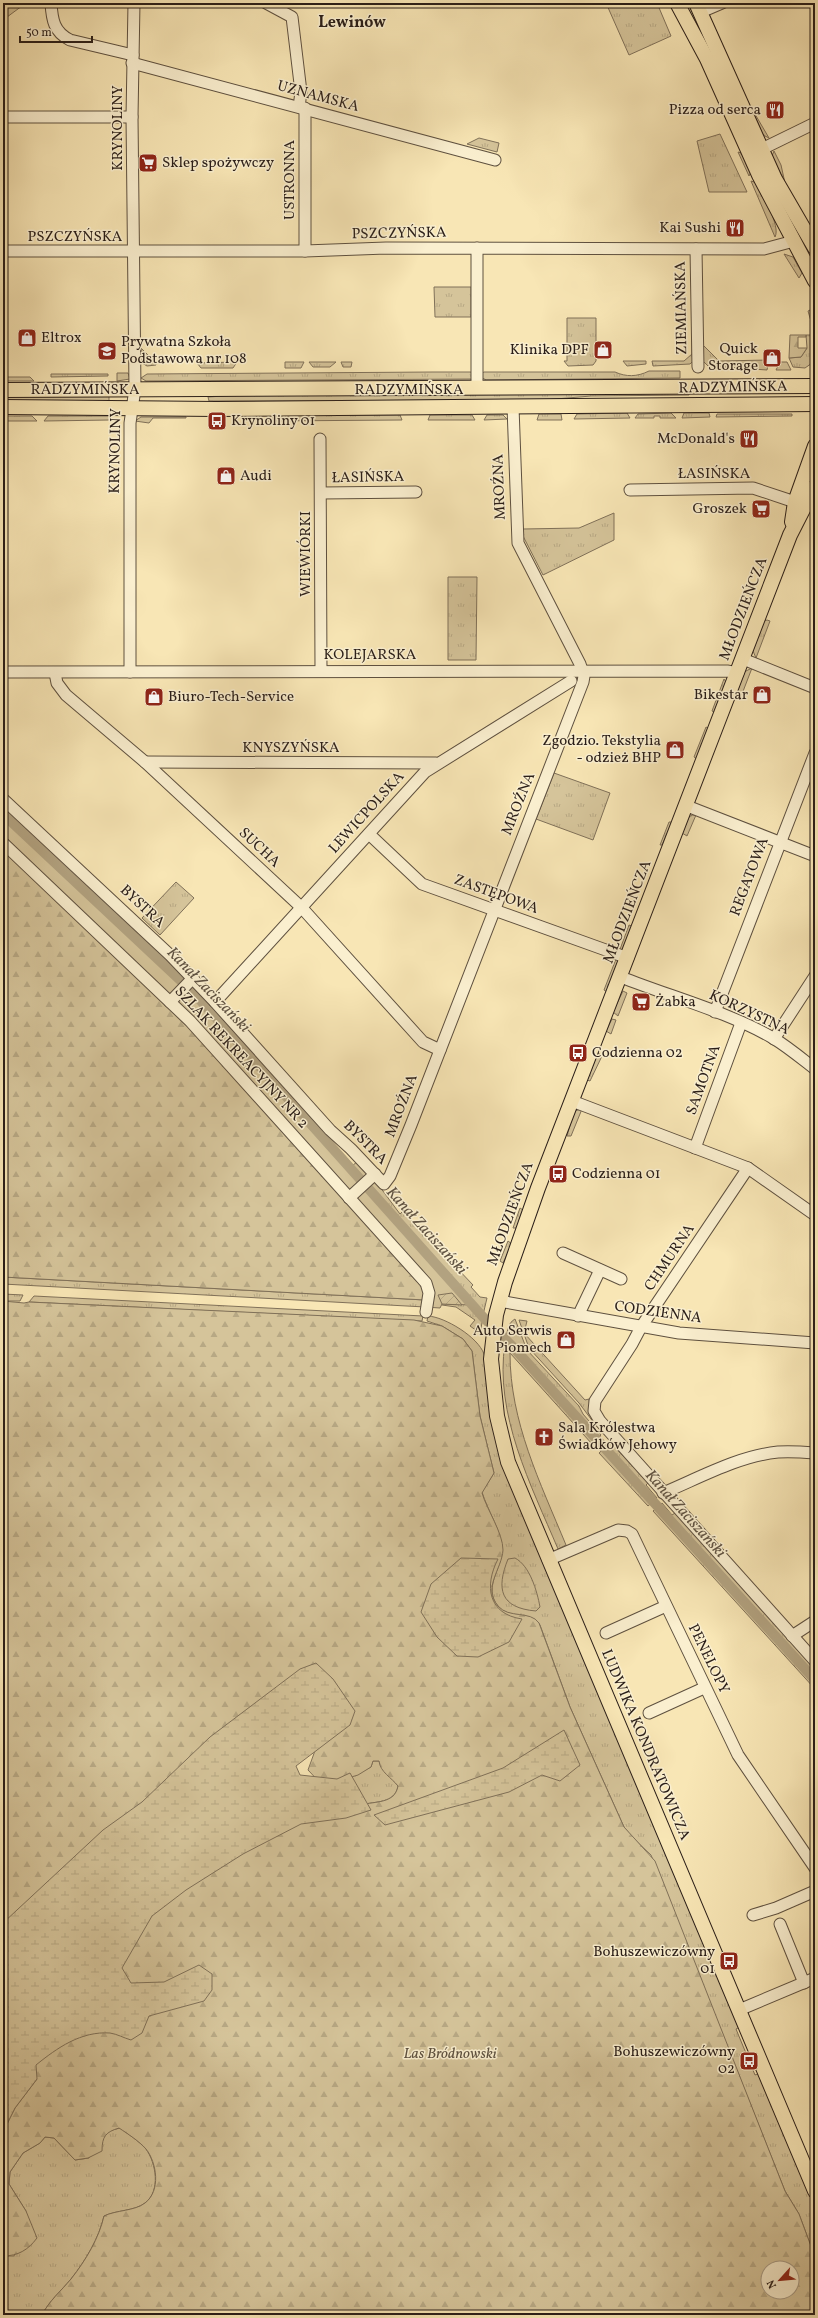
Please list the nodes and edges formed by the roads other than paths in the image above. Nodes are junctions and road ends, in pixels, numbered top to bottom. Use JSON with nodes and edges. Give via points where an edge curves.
{"nodes":[{"id":1,"x":51,"y":3,"type":"edge"},
{"id":2,"x":134,"y":3,"type":"edge"},
{"id":3,"x":266,"y":3,"type":"edge"},
{"id":4,"x":722,"y":3,"type":"edge"},
{"id":5,"x":679,"y":8,"type":"edge"},
{"id":6,"x":698,"y":8,"type":"edge"},
{"id":7,"x":133,"y":59,"type":"junction"},
{"id":8,"x":302,"y":108,"type":"junction"},
{"id":9,"x":3,"y":117,"type":"edge"},
{"id":10,"x":132,"y":117,"type":"junction"},
{"id":11,"x":815,"y":122,"type":"edge"},
{"id":12,"x":762,"y":149,"type":"junction"},
{"id":13,"x":495,"y":160,"type":"dead end"},
{"id":14,"x":794,"y":241,"type":"junction"},
{"id":15,"x":477,"y":248,"type":"junction"},
{"id":16,"x":815,"y":248,"type":"edge"},
{"id":17,"x":696,"y":249,"type":"junction"},
{"id":18,"x":3,"y":251,"type":"edge"},
{"id":19,"x":305,"y":251,"type":"junction"},
{"id":20,"x":134,"y":252,"type":"junction"},
{"id":21,"x":815,"y":282,"type":"edge"},
{"id":22,"x":698,"y":367,"type":"dead end"},
{"id":23,"x":815,"y":386,"type":"edge"},
{"id":24,"x":477,"y":388,"type":"junction"},
{"id":25,"x":135,"y":389,"type":"junction"},
{"id":26,"x":3,"y":390,"type":"edge"},
{"id":27,"x":815,"y":404,"type":"edge"},
{"id":28,"x":3,"y":407,"type":"edge"},
{"id":29,"x":513,"y":407,"type":"junction"},
{"id":30,"x":130,"y":408,"type":"junction"},
{"id":31,"x":320,"y":438,"type":"dead end"},
{"id":32,"x":815,"y":446,"type":"edge"},
{"id":33,"x":815,"y":488,"type":"edge"},
{"id":34,"x":630,"y":490,"type":"dead end"},
{"id":35,"x":416,"y":492,"type":"dead end"},
{"id":36,"x":321,"y":493,"type":"junction"},
{"id":37,"x":796,"y":502,"type":"junction"},
{"id":38,"x":790,"y":535,"type":"junction"},
{"id":39,"x":743,"y":659,"type":"junction"},
{"id":40,"x":321,"y":670,"type":"junction"},
{"id":41,"x":582,"y":671,"type":"junction"},
{"id":42,"x":3,"y":672,"type":"edge"},
{"id":43,"x":130,"y":672,"type":"junction"},
{"id":44,"x":55,"y":673,"type":"junction"},
{"id":45,"x":738,"y":673,"type":"junction"},
{"id":46,"x":571,"y":681,"type":"dead end"},
{"id":47,"x":815,"y":688,"type":"edge"},
{"id":48,"x":815,"y":753,"type":"edge"},
{"id":49,"x":145,"y":762,"type":"junction"},
{"id":50,"x":436,"y":763,"type":"junction"},
{"id":51,"x":3,"y":799,"type":"edge"},
{"id":52,"x":687,"y":806,"type":"junction"},
{"id":53,"x":369,"y":834,"type":"junction"},
{"id":54,"x":780,"y":842,"type":"junction"},
{"id":55,"x":3,"y":843,"type":"edge"},
{"id":56,"x":815,"y":856,"type":"edge"},
{"id":57,"x":302,"y":908,"type":"junction"},
{"id":58,"x":493,"y":911,"type":"junction"},
{"id":59,"x":628,"y":958,"type":"junction"},
{"id":60,"x":815,"y":976,"type":"edge"},
{"id":61,"x":621,"y":977,"type":"junction"},
{"id":62,"x":191,"y":980,"type":"junction"},
{"id":63,"x":170,"y":1002,"type":"junction"},
{"id":64,"x":215,"y":1002,"type":"junction"},
{"id":65,"x":715,"y":1012,"type":"junction"},
{"id":66,"x":741,"y":1023,"type":"junction"},
{"id":67,"x":774,"y":1039,"type":"junction"},
{"id":68,"x":440,"y":1050,"type":"junction"},
{"id":69,"x":815,"y":1068,"type":"edge"},
{"id":70,"x":572,"y":1101,"type":"junction"},
{"id":71,"x":695,"y":1148,"type":"junction"},
{"id":72,"x":748,"y":1168,"type":"junction"},
{"id":73,"x":372,"y":1177,"type":"junction"},
{"id":74,"x":384,"y":1184,"type":"joint"},
{"id":75,"x":349,"y":1198,"type":"junction"},
{"id":76,"x":815,"y":1215,"type":"edge"},
{"id":77,"x":563,"y":1253,"type":"dead end"},
{"id":78,"x":600,"y":1270,"type":"junction"},
{"id":79,"x":621,"y":1278,"type":"dead end"},
{"id":80,"x":499,"y":1301,"type":"junction"},
{"id":81,"x":426,"y":1312,"type":"dead end"},
{"id":82,"x":578,"y":1316,"type":"junction"},
{"id":83,"x":641,"y":1328,"type":"junction"},
{"id":84,"x":815,"y":1343,"type":"edge"},
{"id":85,"x":815,"y":1453,"type":"edge"},
{"id":86,"x":663,"y":1493,"type":"junction"},
{"id":87,"x":548,"y":1560,"type":"junction"},
{"id":88,"x":666,"y":1606,"type":"junction"},
{"id":89,"x":815,"y":1622,"type":"edge"},
{"id":90,"x":606,"y":1633,"type":"dead end"},
{"id":91,"x":792,"y":1636,"type":"junction"},
{"id":92,"x":815,"y":1661,"type":"edge"},
{"id":93,"x":704,"y":1688,"type":"junction"},
{"id":94,"x":648,"y":1713,"type":"dead end"},
{"id":95,"x":814,"y":1862,"type":"edge"},
{"id":96,"x":815,"y":1891,"type":"edge"},
{"id":97,"x":754,"y":1915,"type":"dead end"},
{"id":98,"x":780,"y":1924,"type":"dead end"},
{"id":99,"x":815,"y":1978,"type":"edge"},
{"id":100,"x":804,"y":1982,"type":"junction"},
{"id":101,"x":738,"y":2010,"type":"junction"},
{"id":102,"x":815,"y":2190,"type":"edge"}],
"edges":[{"from":1,"to":7,"type":"street","name":"UZNAMSKA","via":[[54,27],[70,40]]},
{"from":2,"to":7,"type":"street","name":"KRYNOLINY"},
{"from":3,"to":8,"type":"street","name":"USTRONNA","via":[[292,17]]},
{"from":4,"to":6,"type":"street"},
{"from":5,"to":6,"type":"main road"},
{"from":5,"to":14,"type":"main road","via":[[707,58],[759,175]]},
{"from":6,"to":12,"type":"main road"},
{"from":7,"to":8,"type":"street","name":"UZNAMSKA"},
{"from":7,"to":10,"type":"street","name":"KRYNOLINY"},
{"from":8,"to":13,"type":"street","name":"UZNAMSKA"},
{"from":8,"to":19,"type":"street","name":"USTRONNA"},
{"from":9,"to":10,"type":"street"},
{"from":10,"to":20,"type":"street","name":"KRYNOLINY"},
{"from":11,"to":12,"type":"street"},
{"from":12,"to":16,"type":"main road","via":[[781,190]]},
{"from":14,"to":17,"type":"street","name":"PSZCZYŃSKA","via":[[764,249]]},
{"from":14,"to":21,"type":"main road"},
{"from":15,"to":17,"type":"street","name":"PSZCZYŃSKA"},
{"from":15,"to":19,"type":"street","name":"PSZCZYŃSKA"},
{"from":15,"to":24,"type":"street"},
{"from":17,"to":22,"type":"street","name":"ZIEMIAŃSKA"},
{"from":18,"to":20,"type":"street","name":"PSZCZYŃSKA"},
{"from":19,"to":20,"type":"street","name":"PSZCZYŃSKA"},
{"from":20,"to":25,"type":"street","name":"KRYNOLINY"},
{"from":23,"to":24,"type":"main road","name":"RADZYMIŃSKA"},
{"from":24,"to":25,"type":"main road","name":"RADZYMIŃSKA"},
{"from":25,"to":26,"type":"main road","name":"RADZYMIŃSKA"},
{"from":25,"to":30,"type":"street","name":"KRYNOLINY"},
{"from":27,"to":29,"type":"main road","name":"RADZYMIŃSKA"},
{"from":28,"to":30,"type":"main road","name":"RADZYMIŃSKA"},
{"from":29,"to":30,"type":"main road","name":"RADZYMIŃSKA"},
{"from":29,"to":41,"type":"street","name":"MROŹNA","via":[[518,543]]},
{"from":30,"to":43,"type":"street","name":"KRYNOLINY"},
{"from":31,"to":36,"type":"street","name":"WIEWIÓRKI"},
{"from":32,"to":37,"type":"main road","name":"MŁODZIEŃCZA"},
{"from":33,"to":38,"type":"main road","name":"MŁODZIEŃCZA"},
{"from":34,"to":37,"type":"street","name":"ŁASIŃSKA","via":[[753,488]]},
{"from":35,"to":36,"type":"street","name":"ŁASIŃSKA"},
{"from":36,"to":40,"type":"street","name":"WIEWIÓRKI"},
{"from":37,"to":38,"type":"main road","name":"MŁODZIEŃCZA"},
{"from":38,"to":39,"type":"main road","name":"MŁODZIEŃCZA"},
{"from":39,"to":45,"type":"main road","name":"MŁODZIEŃCZA"},
{"from":39,"to":47,"type":"street"},
{"from":40,"to":41,"type":"street","name":"KOLEJARSKA"},
{"from":40,"to":43,"type":"street","name":"KOLEJARSKA"},
{"from":41,"to":45,"type":"street","name":"KOLEJARSKA"},
{"from":41,"to":58,"type":"street","name":"MROŹNA","via":[[583,682]]},
{"from":42,"to":44,"type":"street","name":"KOLEJARSKA"},
{"from":43,"to":44,"type":"street","name":"KOLEJARSKA"},
{"from":44,"to":49,"type":"street","name":"SUCHA","via":[[57,682],[66,695]]},
{"from":45,"to":52,"type":"main road","name":"MŁODZIEŃCZA"},
{"from":46,"to":50,"type":"street","name":"LEWICPOLSKA"},
{"from":48,"to":54,"type":"street","name":"REGATOWA"},
{"from":49,"to":50,"type":"street","name":"KNYSZYŃSKA"},
{"from":49,"to":57,"type":"street","name":"SUCHA"},
{"from":50,"to":53,"type":"street","name":"LEWICPOLSKA"},
{"from":51,"to":62,"type":"street","name":"BYSTRA","via":[[150,935]]},
{"from":52,"to":54,"type":"street"},
{"from":52,"to":59,"type":"main road","name":"MŁODZIEŃCZA"},
{"from":53,"to":57,"type":"street","name":"LEWICPOLSKA"},
{"from":53,"to":58,"type":"street","name":"ZASTĘPOWA","via":[[422,884]]},
{"from":54,"to":56,"type":"street"},
{"from":54,"to":65,"type":"street","name":"REGATOWA"},
{"from":55,"to":63,"type":"street","name":"SZLAK REKREACYJNY NR 2"},
{"from":57,"to":64,"type":"street","name":"LEWICPOLSKA"},
{"from":57,"to":68,"type":"street","name":"SUCHA","via":[[423,1042]]},
{"from":58,"to":59,"type":"street","name":"ZASTĘPOWA"},
{"from":58,"to":68,"type":"street","name":"MROŹNA"},
{"from":59,"to":61,"type":"main road","name":"MŁODZIEŃCZA"},
{"from":60,"to":67,"type":"street"},
{"from":61,"to":65,"type":"street","name":"KORZYSTNA"},
{"from":61,"to":70,"type":"main road","name":"MŁODZIEŃCZA"},
{"from":62,"to":63,"type":"street"},
{"from":62,"to":64,"type":"street","name":"BYSTRA"},
{"from":63,"to":75,"type":"street","name":"SZLAK REKREACYJNY NR 2"},
{"from":64,"to":73,"type":"street","name":"BYSTRA","via":[[330,1130],[352,1149]]},
{"from":65,"to":66,"type":"street","name":"KORZYSTNA"},
{"from":66,"to":67,"type":"street","name":"KORZYSTNA"},
{"from":66,"to":71,"type":"street","name":"SAMOTNA"},
{"from":67,"to":69,"type":"street","name":"KORZYSTNA"},
{"from":68,"to":74,"type":"street","name":"MROŹNA","via":[[390,1176]]},
{"from":70,"to":71,"type":"street"},
{"from":70,"to":80,"type":"main road","name":"MŁODZIEŃCZA","via":[[538,1188]]},
{"from":71,"to":72,"type":"street"},
{"from":72,"to":76,"type":"street"},
{"from":72,"to":83,"type":"street","name":"CHMURNA"},
{"from":73,"to":74,"type":"street","name":"BYSTRA"},
{"from":73,"to":75,"type":"street"},
{"from":75,"to":81,"type":"street","name":"SZLAK REKREACYJNY NR 2","via":[[427,1285],[429,1293]]},
{"from":77,"to":78,"type":"street"},
{"from":78,"to":79,"type":"street"},
{"from":78,"to":82,"type":"street"},
{"from":80,"to":82,"type":"street","name":"CODZIENNA"},
{"from":80,"to":87,"type":"main road","name":"LUDWIKA KONDRATOWICZA","via":[[493,1334],[492,1373],[502,1439],[511,1469]]},
{"from":82,"to":83,"type":"street","name":"CODZIENNA"},
{"from":83,"to":84,"type":"street","name":"CODZIENNA"},
{"from":83,"to":86,"type":"street","name":"CHMURNA","via":[[595,1401],[594,1411]]},
{"from":85,"to":86,"type":"street","via":[[779,1452],[735,1462]]},
{"from":86,"to":91,"type":"street","name":"CHMURNA"},
{"from":87,"to":88,"type":"street","name":"PENELOPY","via":[[613,1532],[627,1531],[634,1538]]},
{"from":87,"to":101,"type":"main road","name":"LUDWIKA KONDRATOWICZA"},
{"from":88,"to":90,"type":"street"},
{"from":88,"to":93,"type":"street","name":"PENELOPY"},
{"from":89,"to":91,"type":"street"},
{"from":91,"to":92,"type":"street","name":"CHMURNA"},
{"from":93,"to":94,"type":"street"},
{"from":93,"to":95,"type":"street","name":"PENELOPY","via":[[742,1761]]},
{"from":96,"to":97,"type":"street"},
{"from":98,"to":100,"type":"street"},
{"from":99,"to":100,"type":"street"},
{"from":100,"to":101,"type":"street"},
{"from":101,"to":102,"type":"main road","name":"LUDWIKA KONDRATOWICZA"}]}
